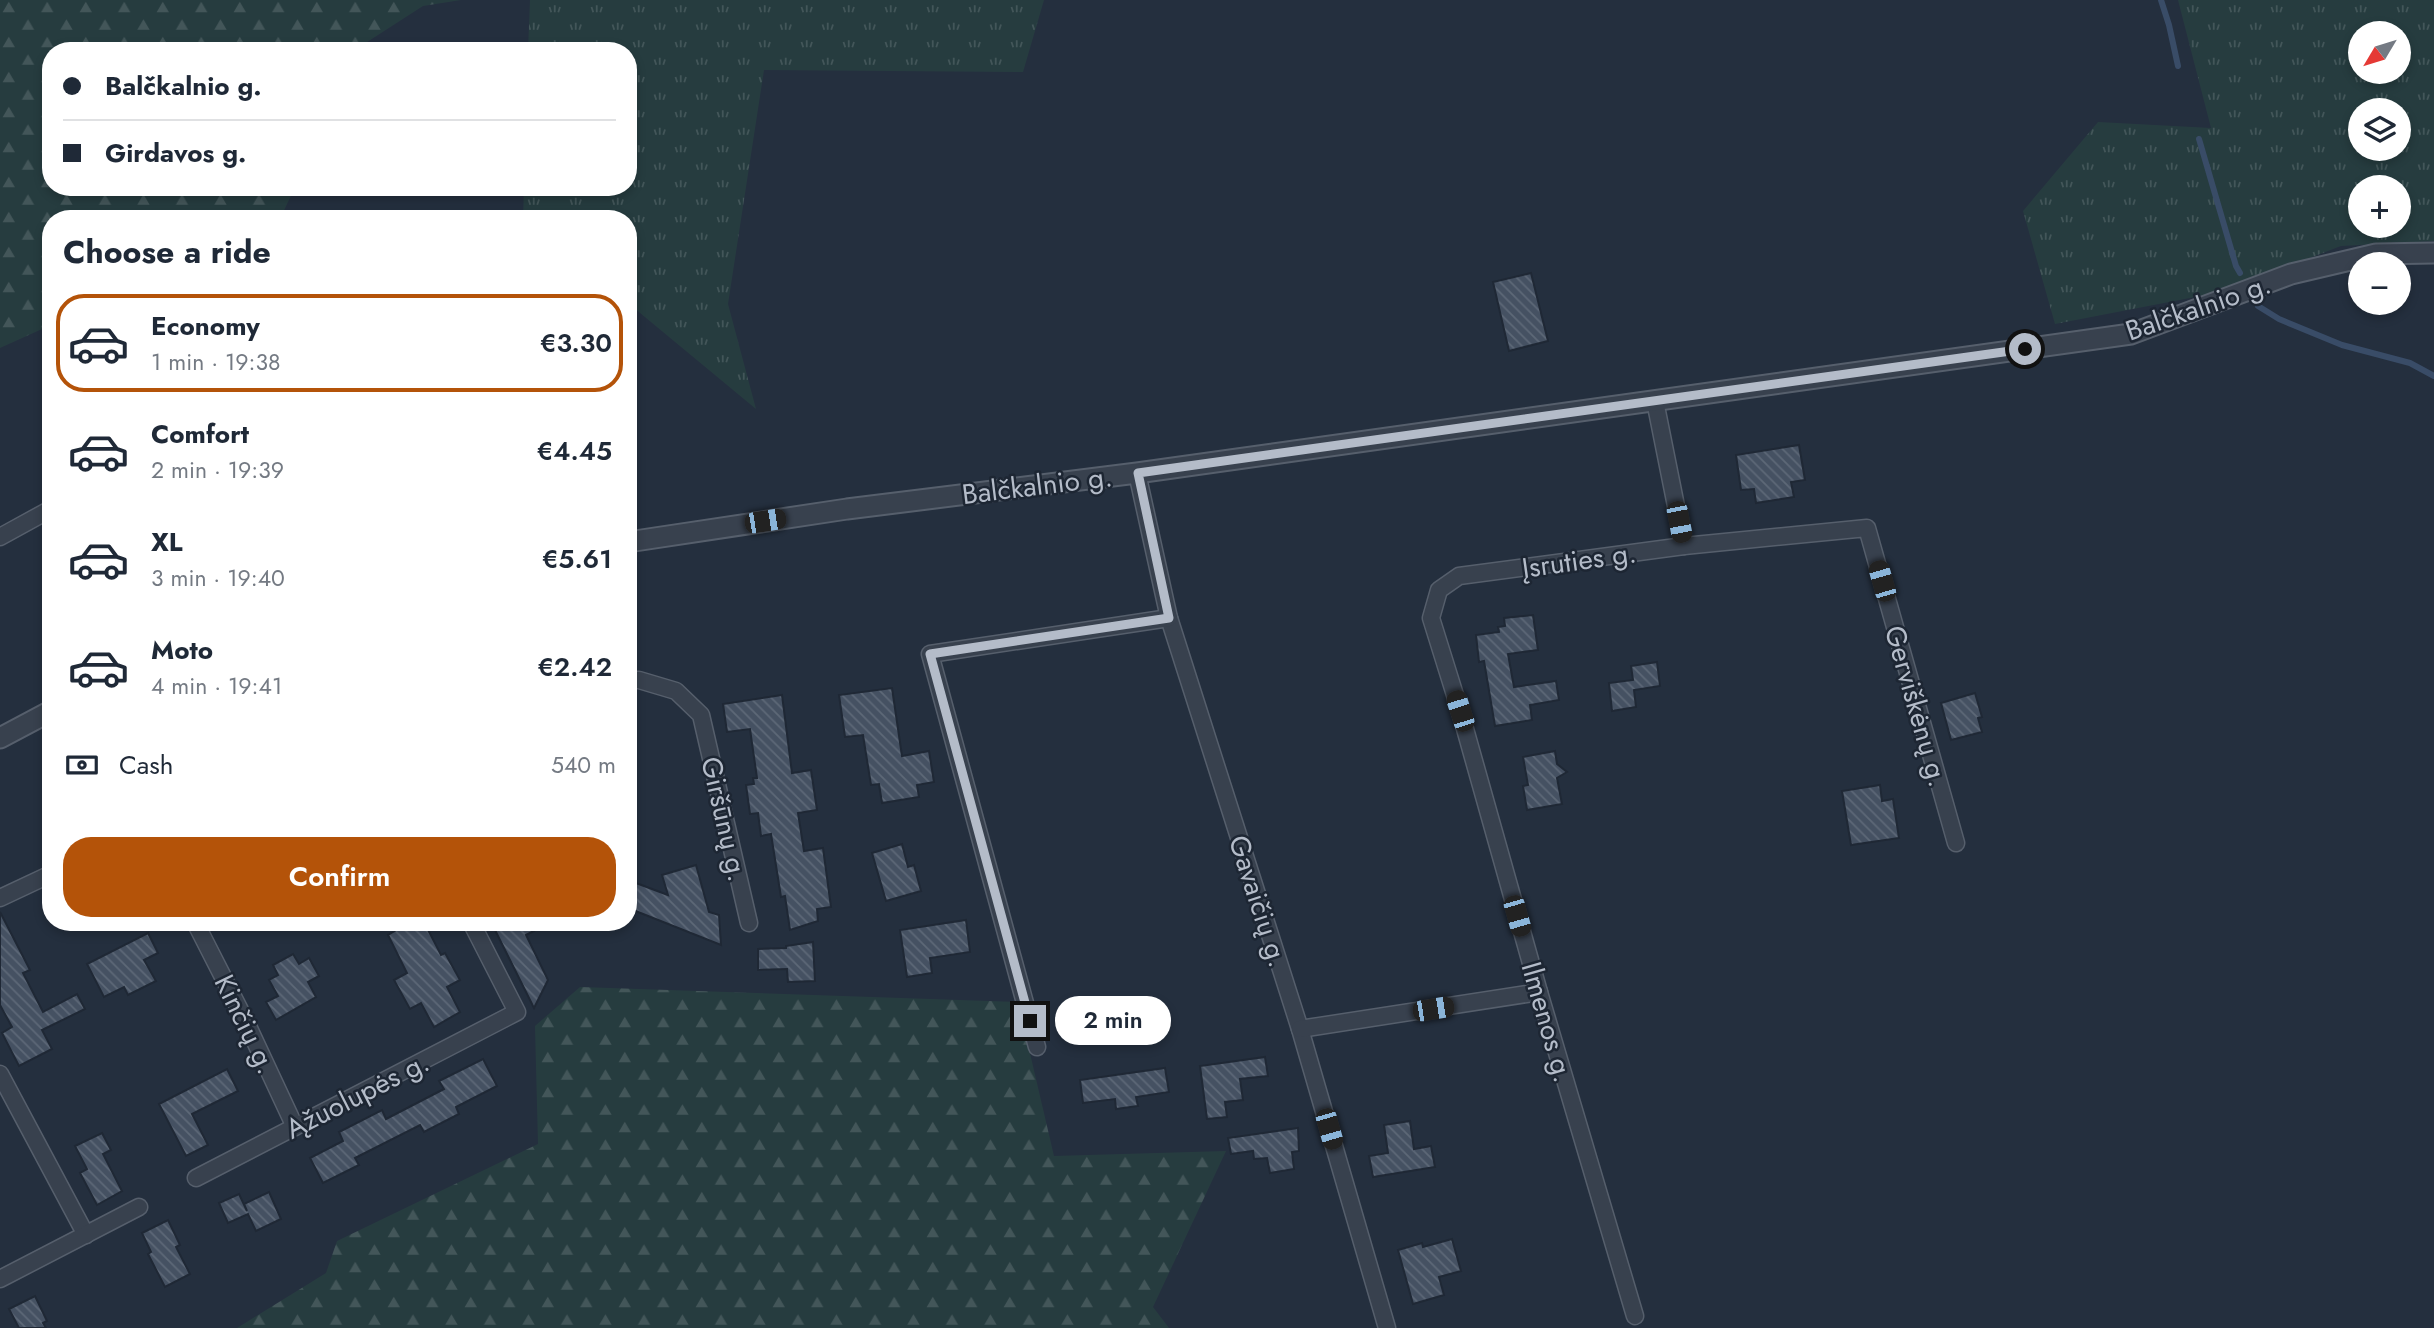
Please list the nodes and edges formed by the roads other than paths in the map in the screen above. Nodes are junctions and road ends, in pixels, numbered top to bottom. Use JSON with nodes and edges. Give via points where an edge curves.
{"nodes":[{"id":1,"x":2434,"y":253,"type":"edge"},
{"id":2,"x":1655,"y":401,"type":"junction"},
{"id":3,"x":1138,"y":473,"type":"junction"},
{"id":4,"x":42,"y":514,"type":"edge"},
{"id":5,"x":1867,"y":528,"type":"joint"},
{"id":6,"x":0,"y":537,"type":"edge"},
{"id":7,"x":637,"y":541,"type":"edge"},
{"id":8,"x":1684,"y":546,"type":"junction"},
{"id":9,"x":1459,"y":576,"type":"joint"},
{"id":10,"x":1169,"y":618,"type":"junction"},
{"id":11,"x":637,"y":680,"type":"edge"},
{"id":12,"x":42,"y":716,"type":"edge"},
{"id":13,"x":0,"y":738,"type":"edge"},
{"id":14,"x":1956,"y":844,"type":"dead end"},
{"id":15,"x":42,"y":878,"type":"edge"},
{"id":16,"x":0,"y":898,"type":"edge"},
{"id":17,"x":748,"y":923,"type":"dead end"},
{"id":18,"x":200,"y":931,"type":"edge"},
{"id":19,"x":476,"y":931,"type":"edge"},
{"id":20,"x":1539,"y":992,"type":"junction"},
{"id":21,"x":1300,"y":1029,"type":"junction"},
{"id":22,"x":1037,"y":1047,"type":"dead end"},
{"id":23,"x":0,"y":1073,"type":"edge"},
{"id":24,"x":295,"y":1127,"type":"junction"},
{"id":25,"x":196,"y":1178,"type":"dead end"},
{"id":26,"x":139,"y":1208,"type":"dead end"},
{"id":27,"x":86,"y":1235,"type":"junction"},
{"id":28,"x":0,"y":1279,"type":"edge"},
{"id":29,"x":1635,"y":1316,"type":"dead end"},
{"id":30,"x":1387,"y":1328,"type":"edge"}],
"edges":[{"from":1,"to":2,"type":"street","name":"Balčkalnio g.","via":[[2376,254],[2291,274],[2131,334]]},
{"from":2,"to":3,"type":"street","name":"Balčkalnio g."},
{"from":2,"to":8,"type":"street"},
{"from":3,"to":7,"type":"street","name":"Balčkalnio g."},
{"from":3,"to":10,"type":"street","name":"Gavaičių g."},
{"from":4,"to":6,"type":"street"},
{"from":5,"to":8,"type":"street","name":"Įsruties g."},
{"from":5,"to":14,"type":"street","name":"Gerviškėnų g."},
{"from":8,"to":9,"type":"street","name":"Įsruties g."},
{"from":9,"to":20,"type":"street","name":"Ilmenos g.","via":[[1439,590],[1431,618]]},
{"from":10,"to":21,"type":"street","name":"Gavaičių g."},
{"from":10,"to":22,"type":"street","via":[[930,654]]},
{"from":11,"to":17,"type":"street","name":"Giršūnų g.","via":[[676,691],[701,715]]},
{"from":12,"to":13,"type":"street"},
{"from":15,"to":16,"type":"street"},
{"from":18,"to":24,"type":"street","name":"Kinčių g."},
{"from":19,"to":24,"type":"street","name":"Ąžuolupės g.","via":[[517,1012]]},
{"from":20,"to":21,"type":"street"},
{"from":20,"to":29,"type":"street","name":"Ilmenos g."},
{"from":21,"to":30,"type":"street","name":"Gavaičių g."},
{"from":23,"to":27,"type":"street"},
{"from":24,"to":25,"type":"street","name":"Ąžuolupės g."},
{"from":26,"to":27,"type":"street"},
{"from":27,"to":28,"type":"street"}]}
